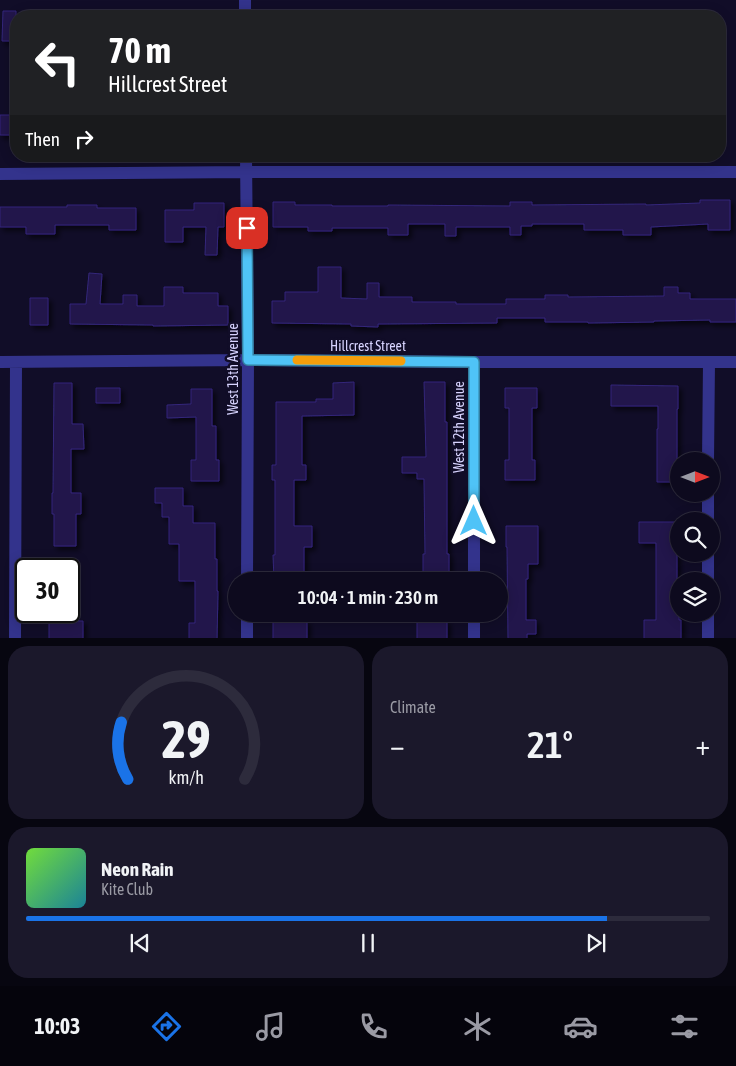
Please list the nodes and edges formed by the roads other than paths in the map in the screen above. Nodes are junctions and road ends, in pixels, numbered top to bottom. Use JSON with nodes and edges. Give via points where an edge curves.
{"nodes":[{"id":1,"x":246,"y":162,"type":"edge"},
{"id":2,"x":246,"y":172,"type":"junction"},
{"id":3,"x":736,"y":172,"type":"edge"},
{"id":4,"x":0,"y":174,"type":"edge"},
{"id":5,"x":248,"y":360,"type":"junction"},
{"id":6,"x":0,"y":362,"type":"edge"},
{"id":7,"x":16,"y":362,"type":"junction"},
{"id":8,"x":474,"y":362,"type":"junction"},
{"id":9,"x":709,"y":362,"type":"junction"},
{"id":10,"x":736,"y":362,"type":"edge"},
{"id":11,"x":708,"y":452,"type":"edge"},
{"id":12,"x":247,"y":572,"type":"edge"},
{"id":13,"x":474,"y":572,"type":"edge"},
{"id":14,"x":247,"y":622,"type":"edge"},
{"id":15,"x":474,"y":622,"type":"edge"},
{"id":16,"x":708,"y":622,"type":"edge"},
{"id":17,"x":15,"y":638,"type":"edge"},
{"id":18,"x":247,"y":638,"type":"edge"},
{"id":19,"x":474,"y":638,"type":"edge"},
{"id":20,"x":708,"y":638,"type":"edge"}],
"edges":[{"from":1,"to":2,"type":"street","name":"West 13th Avenue"},
{"from":2,"to":3,"type":"street"},
{"from":2,"to":4,"type":"street"},
{"from":2,"to":5,"type":"street","name":"West 13th Avenue"},
{"from":5,"to":7,"type":"street","name":"Hillcrest Street"},
{"from":5,"to":8,"type":"street","name":"Hillcrest Street"},
{"from":5,"to":12,"type":"street","name":"West 13th Avenue"},
{"from":6,"to":7,"type":"street","name":"Hillcrest Street"},
{"from":7,"to":17,"type":"street"},
{"from":8,"to":9,"type":"street","name":"Hillcrest Street"},
{"from":8,"to":13,"type":"street","name":"West 12th Avenue"},
{"from":9,"to":10,"type":"street","name":"Hillcrest Street"},
{"from":9,"to":11,"type":"street"},
{"from":14,"to":18,"type":"street"},
{"from":15,"to":19,"type":"street"},
{"from":16,"to":20,"type":"street"}]}
